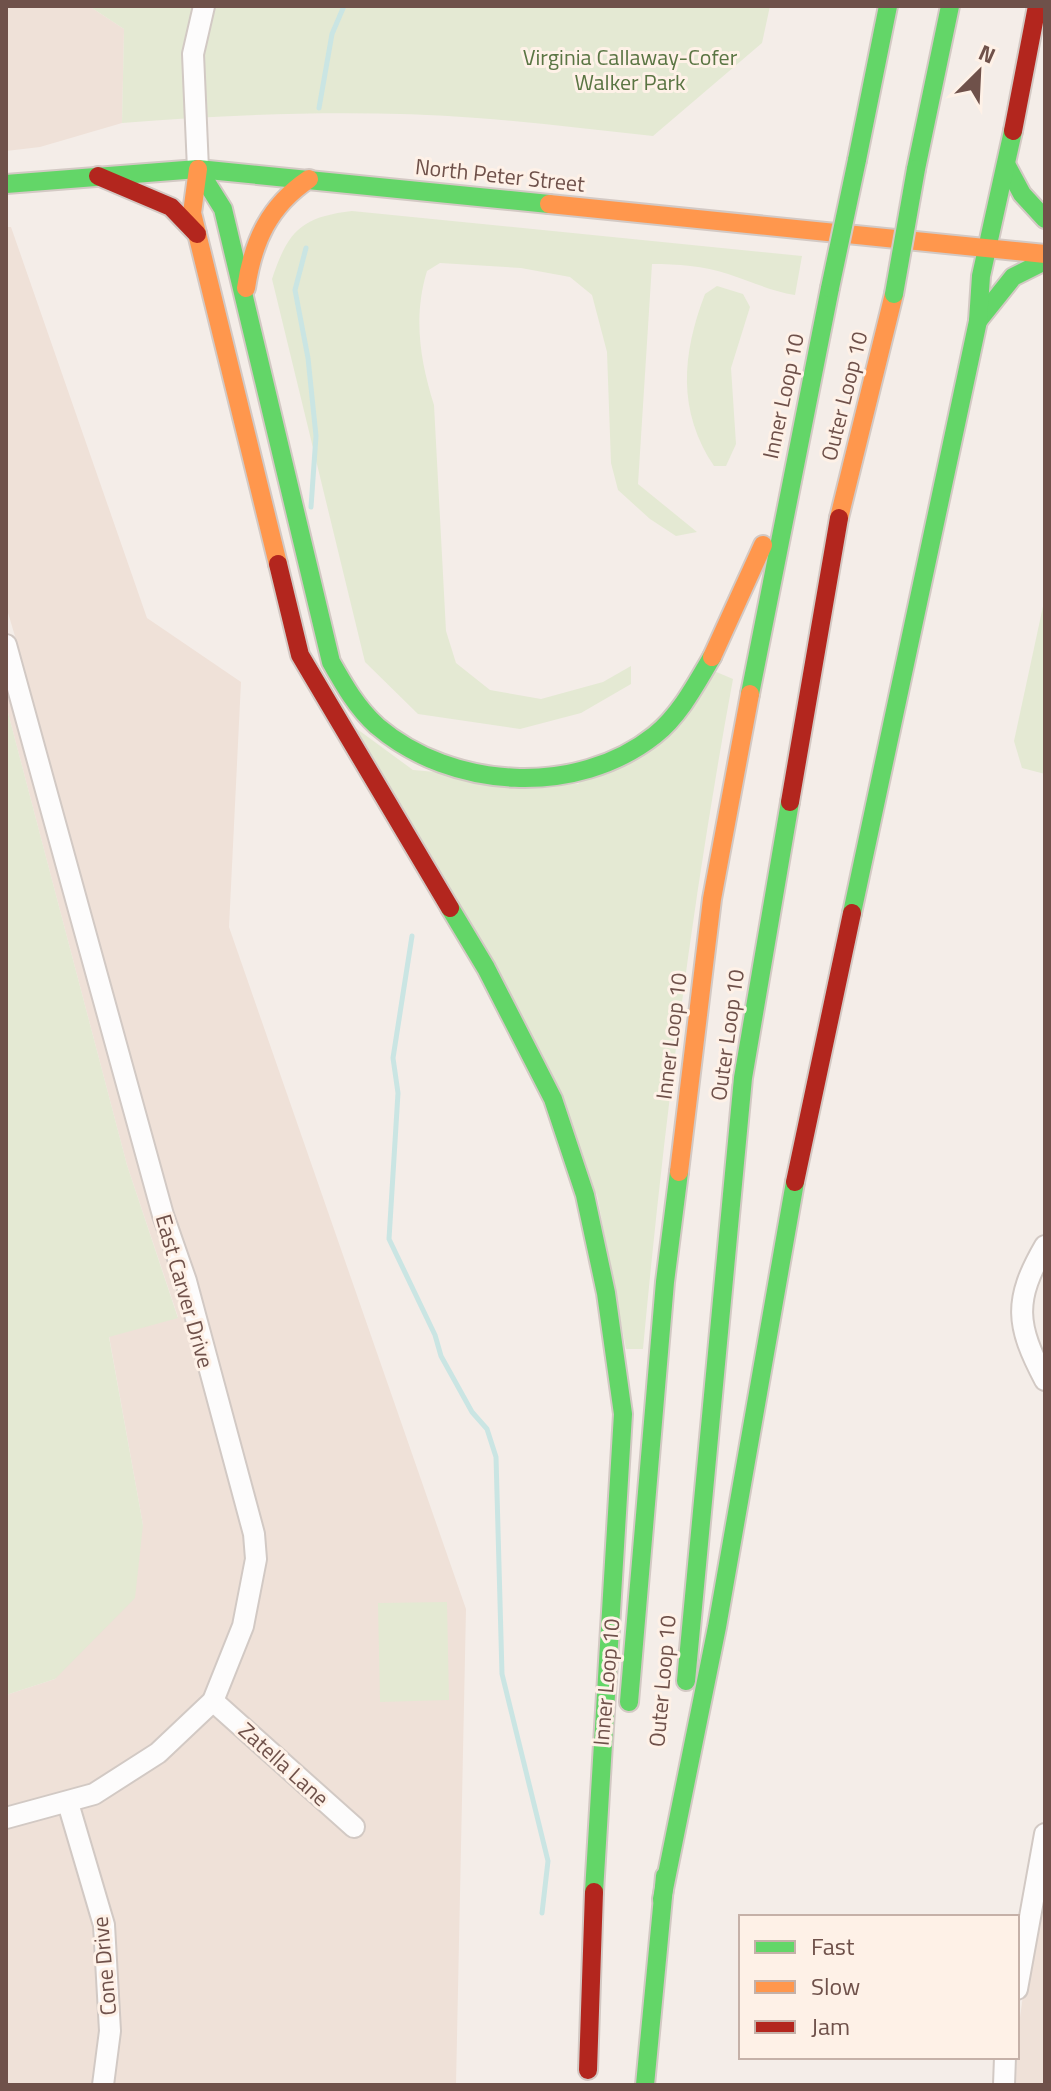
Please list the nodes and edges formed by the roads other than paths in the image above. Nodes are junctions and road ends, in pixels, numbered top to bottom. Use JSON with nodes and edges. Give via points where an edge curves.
{"nodes":[{"id":1,"x":204,"y":6,"type":"edge"},
{"id":2,"x":888,"y":6,"type":"edge"},
{"id":3,"x":950,"y":6,"type":"edge"},
{"id":4,"x":1037,"y":6,"type":"edge"},
{"id":5,"x":1007,"y":166,"type":"junction"},
{"id":6,"x":198,"y":169,"type":"junction"},
{"id":7,"x":98,"y":176,"type":"junction"},
{"id":8,"x":309,"y":179,"type":"junction"},
{"id":9,"x":6,"y":184,"type":"edge"},
{"id":10,"x":1045,"y":219,"type":"edge"},
{"id":11,"x":197,"y":234,"type":"junction"},
{"id":12,"x":988,"y":248,"type":"junction"},
{"id":13,"x":1045,"y":254,"type":"edge"},
{"id":14,"x":1045,"y":261,"type":"edge"},
{"id":15,"x":244,"y":302,"type":"junction"},
{"id":16,"x":978,"y":321,"type":"junction"},
{"id":17,"x":792,"y":469,"type":"junction"},
{"id":18,"x":7,"y":649,"type":"edge"},
{"id":19,"x":1045,"y":1246,"type":"edge"},
{"id":20,"x":1045,"y":1380,"type":"edge"},
{"id":21,"x":213,"y":1701,"type":"junction"},
{"id":22,"x":627,"y":1720,"type":"dead end"},
{"id":23,"x":68,"y":1803,"type":"junction"},
{"id":24,"x":618,"y":1813,"type":"dead end"},
{"id":25,"x":6,"y":1818,"type":"edge"},
{"id":26,"x":354,"y":1827,"type":"dead end"},
{"id":27,"x":1045,"y":1834,"type":"edge"},
{"id":28,"x":1042,"y":1870,"type":"edge"},
{"id":29,"x":662,"y":1899,"type":"junction"},
{"id":30,"x":1019,"y":1979,"type":"edge"},
{"id":31,"x":1005,"y":2059,"type":"edge"},
{"id":32,"x":587,"y":2078,"type":"edge"},
{"id":33,"x":103,"y":2085,"type":"edge"},
{"id":34,"x":645,"y":2085,"type":"edge"},
{"id":35,"x":1004,"y":2085,"type":"edge"}],
"edges":[{"from":1,"to":6,"type":"street","via":[[193,54]]},
{"from":2,"to":17,"type":"main road","name":"Inner Loop 10","bridge":true},
{"from":3,"to":29,"type":"main road","name":"Outer Loop 10","bridge":true,"via":[[894,294],[839,515],[743,1078]]},
{"from":4,"to":5,"type":"main road"},
{"from":5,"to":10,"type":"main road","via":[[1022,194]]},
{"from":5,"to":12,"type":"main road"},
{"from":6,"to":7,"type":"main road","name":"North Peter Street"},
{"from":6,"to":8,"type":"main road","name":"North Peter Street"},
{"from":6,"to":11,"type":"main road","via":[[192,213]]},
{"from":6,"to":15,"type":"main road","via":[[223,209]]},
{"from":7,"to":9,"type":"main road","name":"North Peter Street"},
{"from":7,"to":11,"type":"main road","via":[[171,207]]},
{"from":8,"to":12,"type":"main road","name":"North Peter Street"},
{"from":8,"to":15,"type":"main road","via":[[288,192],[263,223],[250,258]]},
{"from":11,"to":32,"type":"main road","via":[[300,655],[486,968],[553,1099],[585,1195],[606,1293],[623,1414]]},
{"from":12,"to":13,"type":"main road","name":"North Peter Street"},
{"from":12,"to":16,"type":"main road"},
{"from":14,"to":16,"type":"main road","via":[[1013,277]]},
{"from":15,"to":17,"type":"main road","via":[[331,662],[350,695],[385,732],[441,762],[494,777],[559,776],[622,757],[671,720],[719,643]]},
{"from":16,"to":29,"type":"main road","via":[[789,1212],[717,1627]]},
{"from":17,"to":22,"type":"main road","name":"Inner Loop 10","via":[[712,899],[665,1282]]},
{"from":18,"to":21,"type":"street","name":"East Carver Drive","via":[[254,1534],[256,1559],[243,1626]]},
{"from":19,"to":20,"type":"street","via":[[1024,1287],[1020,1314],[1027,1345]]},
{"from":21,"to":23,"type":"street","name":"East Carver Drive","via":[[158,1753],[94,1794]]},
{"from":21,"to":26,"type":"street","name":"Zatella Lane"},
{"from":23,"to":25,"type":"street","name":"East Carver Drive"},
{"from":23,"to":33,"type":"street","name":"Cone Drive","via":[[104,1925],[110,2031]]},
{"from":24,"to":32,"type":"main road"},
{"from":27,"to":28,"type":"street"},
{"from":28,"to":30,"type":"street"},
{"from":29,"to":34,"type":"main road","name":"Outer Loop 10"},
{"from":31,"to":35,"type":"street"}]}
